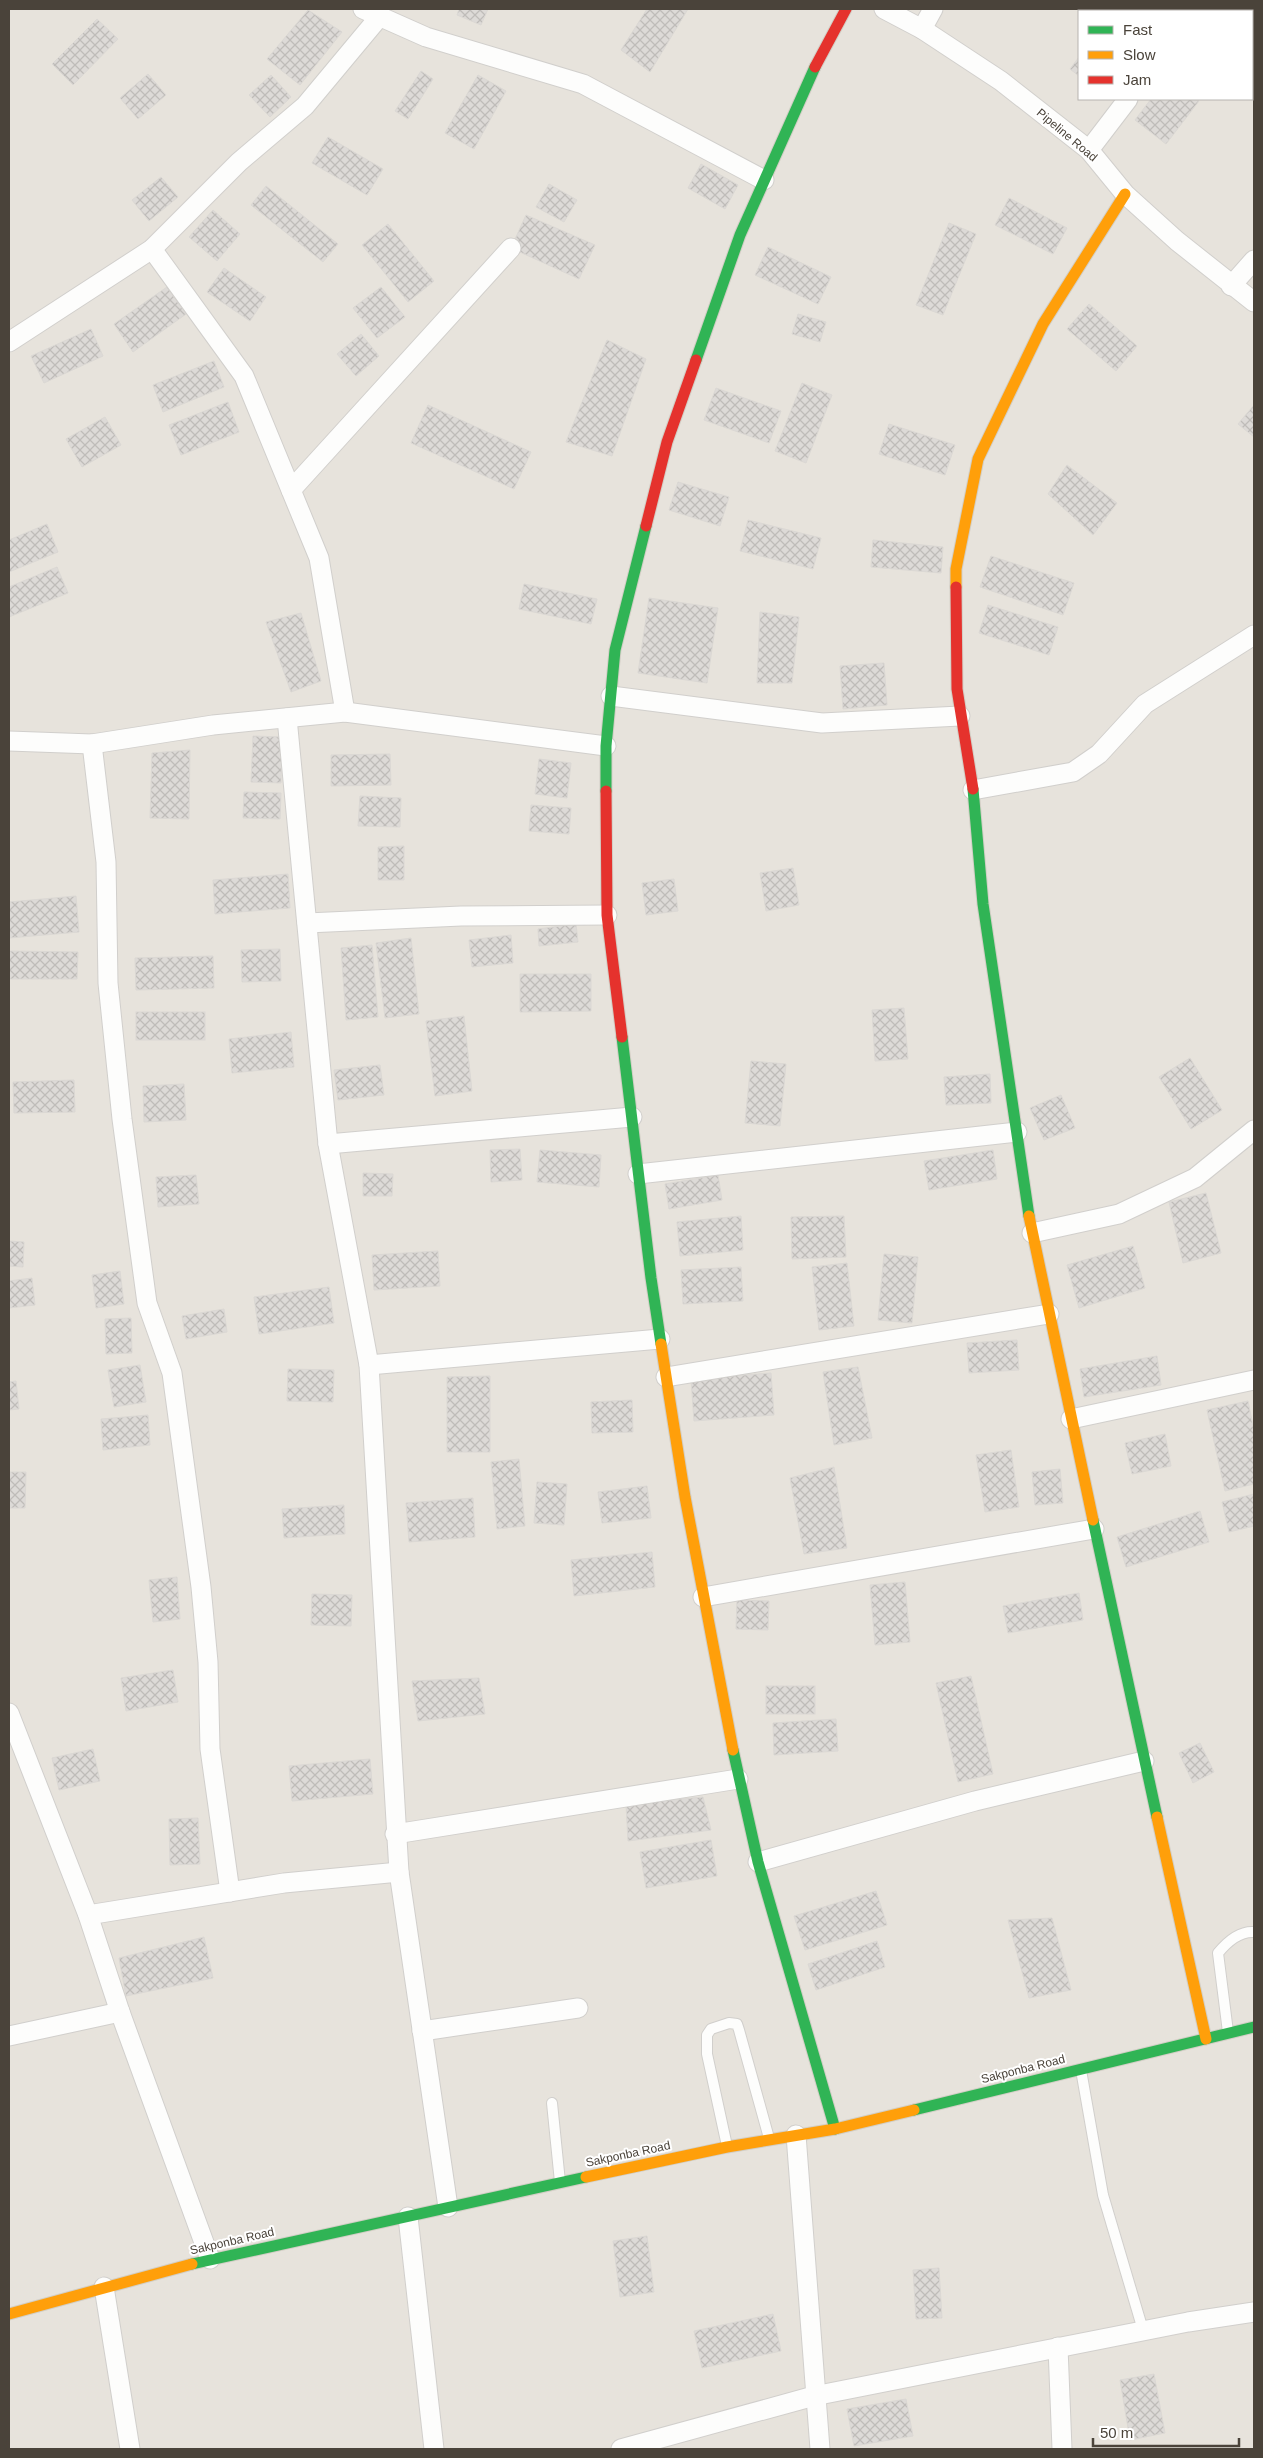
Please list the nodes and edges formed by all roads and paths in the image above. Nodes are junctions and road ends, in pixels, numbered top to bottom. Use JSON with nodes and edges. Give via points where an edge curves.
{"nodes":[{"id":1,"x":846,"y":9,"type":"edge"},
{"id":2,"x":884,"y":9,"type":"edge"},
{"id":3,"x":933,"y":9,"type":"edge"},
{"id":4,"x":372,"y":12,"type":"edge"},
{"id":5,"x":922,"y":29,"type":"junction"},
{"id":6,"x":1127,"y":100,"type":"edge"},
{"id":7,"x":1089,"y":150,"type":"junction"},
{"id":8,"x":764,"y":180,"type":"junction"},
{"id":9,"x":1126,"y":194,"type":"junction"},
{"id":10,"x":511,"y":248,"type":"dead end"},
{"id":11,"x":152,"y":249,"type":"junction"},
{"id":12,"x":1254,"y":260,"type":"edge"},
{"id":13,"x":1231,"y":286,"type":"junction"},
{"id":14,"x":1254,"y":302,"type":"edge"},
{"id":15,"x":9,"y":342,"type":"edge"},
{"id":16,"x":291,"y":490,"type":"junction"},
{"id":17,"x":1254,"y":635,"type":"edge"},
{"id":18,"x":611,"y":696,"type":"junction"},
{"id":19,"x":345,"y":712,"type":"junction"},
{"id":20,"x":960,"y":716,"type":"junction"},
{"id":21,"x":287,"y":718,"type":"junction"},
{"id":22,"x":9,"y":741,"type":"edge"},
{"id":23,"x":92,"y":744,"type":"junction"},
{"id":24,"x":606,"y":746,"type":"junction"},
{"id":25,"x":973,"y":790,"type":"junction"},
{"id":26,"x":607,"y":915,"type":"junction"},
{"id":27,"x":307,"y":923,"type":"junction"},
{"id":28,"x":632,"y":1117,"type":"junction"},
{"id":29,"x":1254,"y":1130,"type":"edge"},
{"id":30,"x":1017,"y":1132,"type":"junction"},
{"id":31,"x":328,"y":1144,"type":"junction"},
{"id":32,"x":638,"y":1174,"type":"junction"},
{"id":33,"x":1032,"y":1233,"type":"junction"},
{"id":34,"x":1049,"y":1314,"type":"junction"},
{"id":35,"x":660,"y":1339,"type":"junction"},
{"id":36,"x":369,"y":1365,"type":"junction"},
{"id":37,"x":666,"y":1377,"type":"junction"},
{"id":38,"x":1254,"y":1380,"type":"edge"},
{"id":39,"x":1071,"y":1419,"type":"junction"},
{"id":40,"x":1094,"y":1529,"type":"junction"},
{"id":41,"x":703,"y":1597,"type":"junction"},
{"id":42,"x":9,"y":1713,"type":"edge"},
{"id":43,"x":1144,"y":1761,"type":"junction"},
{"id":44,"x":738,"y":1779,"type":"junction"},
{"id":45,"x":395,"y":1834,"type":"junction"},
{"id":46,"x":758,"y":1862,"type":"junction"},
{"id":47,"x":399,"y":1872,"type":"junction"},
{"id":48,"x":230,"y":1892,"type":"junction"},
{"id":49,"x":88,"y":1915,"type":"junction"},
{"id":50,"x":1254,"y":1932,"type":"edge"},
{"id":51,"x":578,"y":2008,"type":"dead end"},
{"id":52,"x":120,"y":2012,"type":"junction"},
{"id":53,"x":1254,"y":2027,"type":"edge"},
{"id":54,"x":422,"y":2031,"type":"junction"},
{"id":55,"x":1228,"y":2034,"type":"junction"},
{"id":56,"x":9,"y":2036,"type":"edge"},
{"id":57,"x":1206,"y":2039,"type":"junction"},
{"id":58,"x":1081,"y":2069,"type":"junction"},
{"id":59,"x":552,"y":2103,"type":"dead end"},
{"id":60,"x":835,"y":2129,"type":"junction"},
{"id":61,"x":796,"y":2135,"type":"junction"},
{"id":62,"x":770,"y":2140,"type":"junction"},
{"id":63,"x":727,"y":2147,"type":"junction"},
{"id":64,"x":560,"y":2183,"type":"junction"},
{"id":65,"x":448,"y":2207,"type":"junction"},
{"id":66,"x":408,"y":2217,"type":"junction"},
{"id":67,"x":210,"y":2258,"type":"junction"},
{"id":68,"x":104,"y":2287,"type":"junction"},
{"id":69,"x":1254,"y":2312,"type":"edge"},
{"id":70,"x":9,"y":2314,"type":"edge"},
{"id":71,"x":1143,"y":2330,"type":"junction"},
{"id":72,"x":1058,"y":2348,"type":"junction"},
{"id":73,"x":814,"y":2396,"type":"junction"},
{"id":74,"x":130,"y":2449,"type":"edge"},
{"id":75,"x":434,"y":2449,"type":"edge"},
{"id":76,"x":621,"y":2449,"type":"edge"},
{"id":77,"x":820,"y":2449,"type":"edge"},
{"id":78,"x":1062,"y":2449,"type":"edge"}],
"edges":[{"from":1,"to":8,"type":"street","via":[[808,81]]},
{"from":2,"to":5,"type":"street","name":"Pipeline Road"},
{"from":3,"to":5,"type":"street"},
{"from":4,"to":8,"type":"street","via":[[426,37],[584,84]]},
{"from":4,"to":11,"type":"street","via":[[305,106],[239,162]]},
{"from":5,"to":7,"type":"street","name":"Pipeline Road","via":[[1001,81]]},
{"from":6,"to":7,"type":"street"},
{"from":7,"to":9,"type":"street","name":"Pipeline Road"},
{"from":8,"to":18,"type":"street","via":[[740,235],[667,442],[615,650]]},
{"from":9,"to":13,"type":"street","name":"Pipeline Road"},
{"from":9,"to":20,"type":"street","via":[[1043,324],[978,459],[956,569]]},
{"from":10,"to":16,"type":"street"},
{"from":11,"to":15,"type":"street"},
{"from":11,"to":16,"type":"street","via":[[244,376]]},
{"from":12,"to":13,"type":"street"},
{"from":13,"to":14,"type":"street","name":"Pipeline Road"},
{"from":16,"to":19,"type":"street","via":[[318,558]]},
{"from":17,"to":25,"type":"street","via":[[1144,704],[1099,754],[1073,772]]},
{"from":18,"to":20,"type":"street","via":[[822,723]]},
{"from":18,"to":24,"type":"street"},
{"from":19,"to":21,"type":"street"},
{"from":19,"to":24,"type":"street"},
{"from":20,"to":25,"type":"street"},
{"from":21,"to":23,"type":"street","via":[[213,725]]},
{"from":21,"to":27,"type":"street"},
{"from":22,"to":23,"type":"street"},
{"from":23,"to":48,"type":"street","via":[[106,862],[108,983],[122,1120],[148,1303],[172,1373],[201,1587],[208,1662],[210,1749]]},
{"from":24,"to":26,"type":"street"},
{"from":25,"to":30,"type":"street","via":[[983,904]]},
{"from":26,"to":27,"type":"street","via":[[460,916]]},
{"from":26,"to":28,"type":"street"},
{"from":27,"to":31,"type":"street"},
{"from":28,"to":31,"type":"street"},
{"from":28,"to":32,"type":"street"},
{"from":29,"to":33,"type":"street","via":[[1195,1178],[1119,1214]]},
{"from":30,"to":32,"type":"street"},
{"from":30,"to":33,"type":"street"},
{"from":31,"to":36,"type":"street"},
{"from":32,"to":35,"type":"street"},
{"from":33,"to":34,"type":"street"},
{"from":34,"to":37,"type":"street"},
{"from":34,"to":39,"type":"street"},
{"from":35,"to":36,"type":"street"},
{"from":35,"to":37,"type":"street"},
{"from":36,"to":45,"type":"street"},
{"from":37,"to":41,"type":"street"},
{"from":38,"to":39,"type":"street"},
{"from":39,"to":40,"type":"street"},
{"from":40,"to":41,"type":"street"},
{"from":40,"to":43,"type":"street"},
{"from":41,"to":44,"type":"street"},
{"from":42,"to":49,"type":"street"},
{"from":43,"to":46,"type":"street","via":[[975,1801]]},
{"from":43,"to":57,"type":"street"},
{"from":44,"to":45,"type":"street"},
{"from":44,"to":46,"type":"street"},
{"from":45,"to":47,"type":"street"},
{"from":46,"to":60,"type":"street"},
{"from":47,"to":48,"type":"street","via":[[284,1883]]},
{"from":47,"to":54,"type":"street"},
{"from":48,"to":49,"type":"street"},
{"from":49,"to":52,"type":"street"},
{"from":50,"to":55,"type":"lane","via":[[1228,1940],[1218,1953]]},
{"from":51,"to":54,"type":"street"},
{"from":52,"to":56,"type":"street"},
{"from":52,"to":67,"type":"street"},
{"from":53,"to":55,"type":"street","name":"Sakponba Road"},
{"from":54,"to":65,"type":"street"},
{"from":55,"to":57,"type":"street","name":"Sakponba Road"},
{"from":57,"to":58,"type":"street","name":"Sakponba Road"},
{"from":58,"to":60,"type":"street","name":"Sakponba Road"},
{"from":58,"to":71,"type":"lane","via":[[1103,2194]]},
{"from":59,"to":64,"type":"lane"},
{"from":60,"to":61,"type":"street","name":"Sakponba Road"},
{"from":61,"to":62,"type":"street","name":"Sakponba Road"},
{"from":61,"to":73,"type":"street"},
{"from":62,"to":63,"type":"street","name":"Sakponba Road"},
{"from":62,"to":63,"type":"lane","via":[[739,2030],[736,2024],[729,2023],[711,2029],[707,2038],[707,2054]]},
{"from":63,"to":64,"type":"street","name":"Sakponba Road"},
{"from":64,"to":65,"type":"street","name":"Sakponba Road"},
{"from":65,"to":66,"type":"street","name":"Sakponba Road"},
{"from":66,"to":67,"type":"street","name":"Sakponba Road"},
{"from":66,"to":75,"type":"street"},
{"from":67,"to":68,"type":"street","name":"Sakponba Road"},
{"from":68,"to":70,"type":"street","name":"Sakponba Road"},
{"from":68,"to":74,"type":"street"},
{"from":69,"to":71,"type":"street"},
{"from":71,"to":72,"type":"street"},
{"from":72,"to":73,"type":"street"},
{"from":72,"to":78,"type":"street"},
{"from":73,"to":76,"type":"street"},
{"from":73,"to":77,"type":"street"}]}
